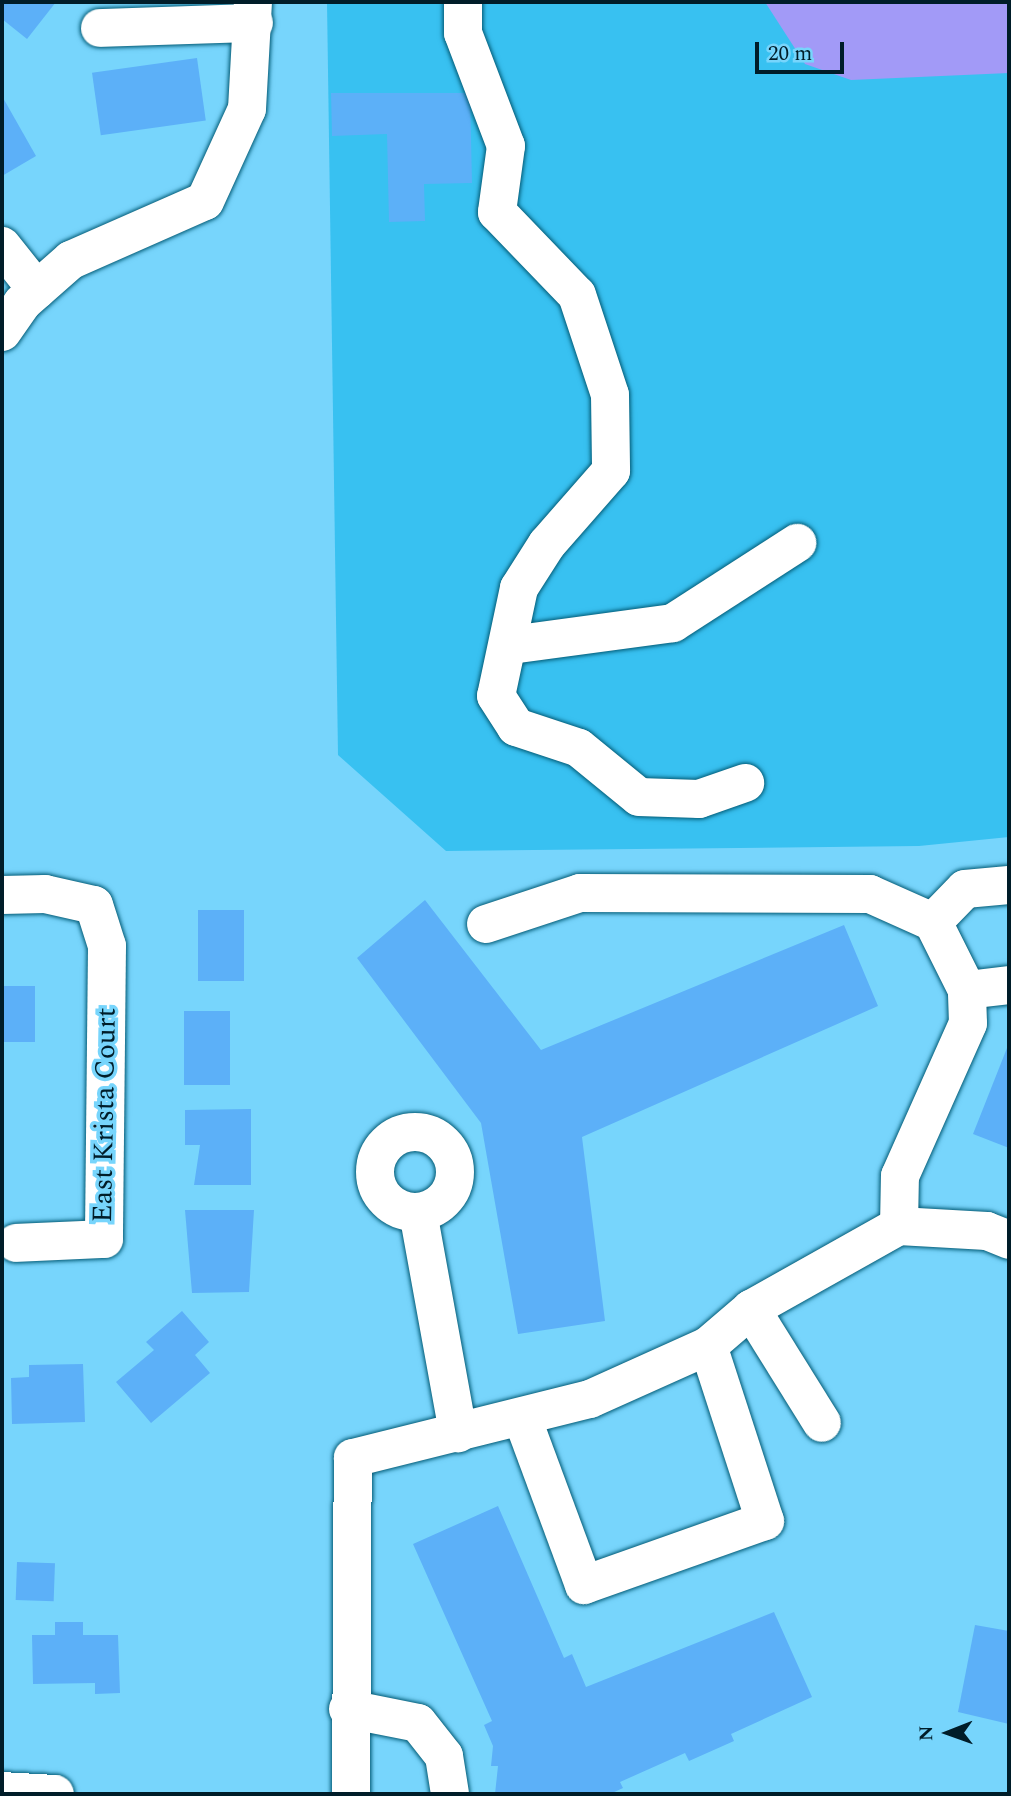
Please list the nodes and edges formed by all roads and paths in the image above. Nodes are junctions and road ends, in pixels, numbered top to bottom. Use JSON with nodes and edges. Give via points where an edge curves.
{"nodes":[{"id":1,"x":463,"y":2,"type":"edge"},
{"id":2,"x":254,"y":13,"type":"edge"},
{"id":3,"x":100,"y":28,"type":"dead end"},
{"id":4,"x":2,"y":246,"type":"edge"},
{"id":5,"x":37,"y":290,"type":"junction"},
{"id":6,"x":2,"y":332,"type":"edge"},
{"id":7,"x":797,"y":543,"type":"dead end"},
{"id":8,"x":511,"y":645,"type":"junction"},
{"id":9,"x":745,"y":783,"type":"dead end"},
{"id":10,"x":1009,"y":884,"type":"edge"},
{"id":11,"x":2,"y":895,"type":"edge"},
{"id":12,"x":933,"y":922,"type":"junction"},
{"id":13,"x":486,"y":924,"type":"dead end"},
{"id":14,"x":1009,"y":985,"type":"edge"},
{"id":15,"x":967,"y":990,"type":"junction"},
{"id":16,"x":418,"y":1212,"type":"dead end"},
{"id":17,"x":899,"y":1226,"type":"junction"},
{"id":18,"x":1009,"y":1240,"type":"edge"},
{"id":19,"x":16,"y":1243,"type":"dead end"},
{"id":20,"x":751,"y":1309,"type":"junction"},
{"id":21,"x":708,"y":1346,"type":"junction"},
{"id":22,"x":523,"y":1420,"type":"junction"},
{"id":23,"x":822,"y":1423,"type":"dead end"},
{"id":24,"x":458,"y":1433,"type":"junction"},
{"id":25,"x":348,"y":1709,"type":"junction"},
{"id":26,"x":2,"y":1791,"type":"edge"},
{"id":27,"x":55,"y":1794,"type":"edge"},
{"id":28,"x":351,"y":1794,"type":"edge"},
{"id":29,"x":450,"y":1794,"type":"edge"}],
"edges":[{"from":1,"to":8,"type":"street","via":[[463,33],[506,146],[497,212],[577,295],[610,395],[611,471],[547,544],[519,588]]},
{"from":2,"to":3,"type":"street"},
{"from":2,"to":5,"type":"street","via":[[247,109],[205,201],[71,260]]},
{"from":4,"to":5,"type":"street"},
{"from":5,"to":6,"type":"street"},
{"from":7,"to":8,"type":"street","via":[[674,623]]},
{"from":8,"to":9,"type":"street","via":[[496,696],[516,727],[579,748],[639,797],[699,799]]},
{"from":10,"to":12,"type":"street","via":[[965,888]]},
{"from":11,"to":19,"type":"street","name":"East Krista Court","via":[[45,894],[94,905],[107,946],[104,1239]]},
{"from":12,"to":13,"type":"street","via":[[870,894],[580,893]]},
{"from":12,"to":15,"type":"street"},
{"from":14,"to":15,"type":"street"},
{"from":15,"to":17,"type":"street","via":[[968,1023],[900,1176]]},
{"from":16,"to":24,"type":"street"},
{"from":17,"to":18,"type":"street","via":[[986,1231]]},
{"from":17,"to":20,"type":"street"},
{"from":20,"to":21,"type":"street"},
{"from":20,"to":23,"type":"street"},
{"from":21,"to":22,"type":"street"},
{"from":21,"to":22,"type":"street","via":[[765,1521],[584,1585]]},
{"from":22,"to":24,"type":"street"},
{"from":24,"to":25,"type":"street","via":[[353,1458]]},
{"from":25,"to":28,"type":"street"},
{"from":25,"to":29,"type":"street","via":[[418,1723],[444,1756]]},
{"from":26,"to":27,"type":"street"}]}
